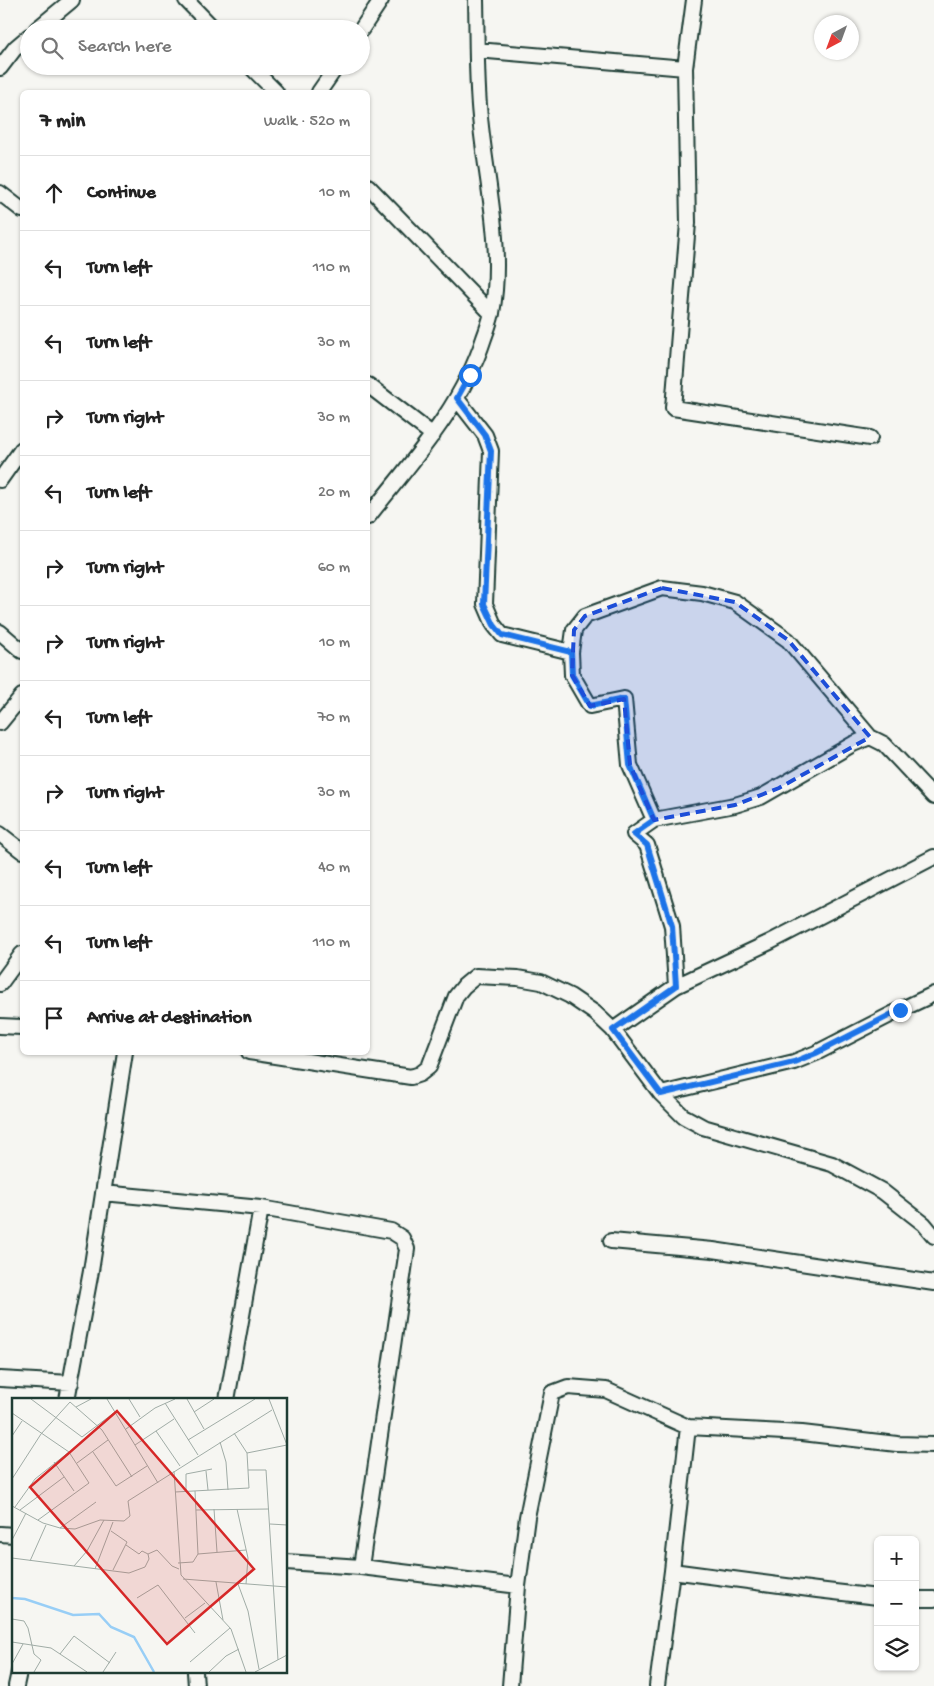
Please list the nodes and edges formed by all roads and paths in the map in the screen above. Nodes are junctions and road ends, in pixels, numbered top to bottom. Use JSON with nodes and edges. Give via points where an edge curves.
{"nodes":[{"id":1,"x":72,"y":0,"type":"edge"},
{"id":2,"x":186,"y":0,"type":"edge"},
{"id":3,"x":381,"y":0,"type":"edge"},
{"id":4,"x":476,"y":0,"type":"edge"},
{"id":5,"x":694,"y":0,"type":"edge"},
{"id":6,"x":48,"y":20,"type":"edge"},
{"id":7,"x":205,"y":20,"type":"edge"},
{"id":8,"x":368,"y":20,"type":"edge"},
{"id":9,"x":20,"y":44,"type":"edge"},
{"id":10,"x":477,"y":50,"type":"junction"},
{"id":11,"x":0,"y":68,"type":"edge"},
{"id":12,"x":686,"y":68,"type":"junction"},
{"id":13,"x":259,"y":75,"type":"edge"},
{"id":14,"x":331,"y":75,"type":"edge"},
{"id":15,"x":274,"y":90,"type":"edge"},
{"id":16,"x":320,"y":90,"type":"edge"},
{"id":17,"x":370,"y":188,"type":"edge"},
{"id":18,"x":0,"y":193,"type":"edge"},
{"id":19,"x":20,"y":208,"type":"edge"},
{"id":20,"x":492,"y":314,"type":"junction"},
{"id":21,"x":370,"y":386,"type":"edge"},
{"id":22,"x":457,"y":398,"type":"junction"},
{"id":23,"x":433,"y":435,"type":"junction"},
{"id":24,"x":870,"y":438,"type":"dead end"},
{"id":25,"x":20,"y":452,"type":"edge"},
{"id":26,"x":0,"y":480,"type":"edge"},
{"id":27,"x":370,"y":515,"type":"edge"},
{"id":28,"x":0,"y":632,"type":"edge"},
{"id":29,"x":20,"y":649,"type":"edge"},
{"id":30,"x":571,"y":652,"type":"junction"},
{"id":31,"x":20,"y":698,"type":"edge"},
{"id":32,"x":0,"y":723,"type":"edge"},
{"id":33,"x":870,"y":737,"type":"junction"},
{"id":34,"x":934,"y":797,"type":"edge"},
{"id":35,"x":654,"y":820,"type":"junction"},
{"id":36,"x":2,"y":838,"type":"edge"},
{"id":37,"x":20,"y":850,"type":"edge"},
{"id":38,"x":934,"y":857,"type":"edge"},
{"id":39,"x":20,"y":957,"type":"edge"},
{"id":40,"x":0,"y":984,"type":"edge"},
{"id":41,"x":676,"y":986,"type":"junction"},
{"id":42,"x":934,"y":994,"type":"edge"},
{"id":43,"x":0,"y":1026,"type":"edge"},
{"id":44,"x":20,"y":1027,"type":"edge"},
{"id":45,"x":613,"y":1030,"type":"junction"},
{"id":46,"x":125,"y":1055,"type":"edge"},
{"id":47,"x":268,"y":1055,"type":"edge"},
{"id":48,"x":661,"y":1094,"type":"junction"},
{"id":49,"x":103,"y":1193,"type":"junction"},
{"id":50,"x":261,"y":1208,"type":"junction"},
{"id":51,"x":934,"y":1236,"type":"edge"},
{"id":52,"x":611,"y":1241,"type":"dead end"},
{"id":53,"x":934,"y":1283,"type":"edge"},
{"id":54,"x":0,"y":1379,"type":"edge"},
{"id":55,"x":70,"y":1383,"type":"junction"},
{"id":56,"x":68,"y":1398,"type":"edge"},
{"id":57,"x":227,"y":1398,"type":"edge"},
{"id":58,"x":688,"y":1427,"type":"junction"},
{"id":59,"x":934,"y":1445,"type":"edge"},
{"id":60,"x":288,"y":1562,"type":"edge"},
{"id":61,"x":361,"y":1567,"type":"junction"},
{"id":62,"x":672,"y":1571,"type":"junction"},
{"id":63,"x":518,"y":1586,"type":"junction"},
{"id":64,"x":874,"y":1596,"type":"edge"},
{"id":65,"x":919,"y":1599,"type":"edge"},
{"id":66,"x":934,"y":1599,"type":"edge"},
{"id":67,"x":510,"y":1686,"type":"edge"},
{"id":68,"x":657,"y":1686,"type":"edge"}],
"edges":[{"from":1,"to":6,"type":"street"},
{"from":2,"to":7,"type":"street"},
{"from":3,"to":8,"type":"street"},
{"from":4,"to":10,"type":"street"},
{"from":5,"to":12,"type":"street"},
{"from":9,"to":11,"type":"street"},
{"from":10,"to":12,"type":"street"},
{"from":10,"to":20,"type":"street","via":[[479,116],[495,234]]},
{"from":12,"to":24,"type":"street","via":[[688,223],[673,408]]},
{"from":13,"to":15,"type":"street"},
{"from":14,"to":16,"type":"street"},
{"from":17,"to":20,"type":"street"},
{"from":18,"to":19,"type":"street"},
{"from":20,"to":22,"type":"street","via":[[481,348]]},
{"from":21,"to":23,"type":"street"},
{"from":22,"to":23,"type":"street"},
{"from":22,"to":30,"type":"street","via":[[485,435],[491,451],[484,604],[502,635]]},
{"from":23,"to":27,"type":"street"},
{"from":25,"to":26,"type":"street"},
{"from":28,"to":29,"type":"street"},
{"from":30,"to":33,"type":"street","via":[[574,630],[586,616],[662,588],[702,593],[735,602],[788,640]]},
{"from":30,"to":35,"type":"street","via":[[572,675],[590,706],[624,699],[630,765]]},
{"from":31,"to":32,"type":"street"},
{"from":33,"to":34,"type":"street","via":[[884,744]]},
{"from":33,"to":35,"type":"street","via":[[761,797]]},
{"from":35,"to":41,"type":"street","via":[[634,834],[647,845],[672,926]]},
{"from":36,"to":37,"type":"street"},
{"from":38,"to":41,"type":"street","via":[[778,938]]},
{"from":39,"to":40,"type":"street"},
{"from":41,"to":45,"type":"street"},
{"from":42,"to":48,"type":"street","via":[[794,1062]]},
{"from":43,"to":44,"type":"street"},
{"from":45,"to":47,"type":"street","via":[[594,1012],[541,982],[476,976],[456,996],[429,1067],[420,1074],[411,1077]]},
{"from":45,"to":48,"type":"street"},
{"from":46,"to":49,"type":"street"},
{"from":48,"to":51,"type":"street","via":[[683,1116],[703,1127],[832,1164],[882,1191],[924,1224]]},
{"from":49,"to":50,"type":"street"},
{"from":49,"to":55,"type":"street"},
{"from":50,"to":57,"type":"street"},
{"from":50,"to":61,"type":"street","via":[[391,1231],[402,1238],[407,1249]]},
{"from":52,"to":53,"type":"street","via":[[713,1250]]},
{"from":54,"to":55,"type":"street"},
{"from":55,"to":56,"type":"street"},
{"from":58,"to":59,"type":"street"},
{"from":58,"to":62,"type":"street"},
{"from":58,"to":63,"type":"street","via":[[606,1390],[568,1387],[552,1393],[527,1517]]},
{"from":60,"to":61,"type":"street"},
{"from":61,"to":63,"type":"street"},
{"from":62,"to":64,"type":"street"},
{"from":62,"to":68,"type":"street"},
{"from":63,"to":67,"type":"street"},
{"from":65,"to":66,"type":"street"}]}
